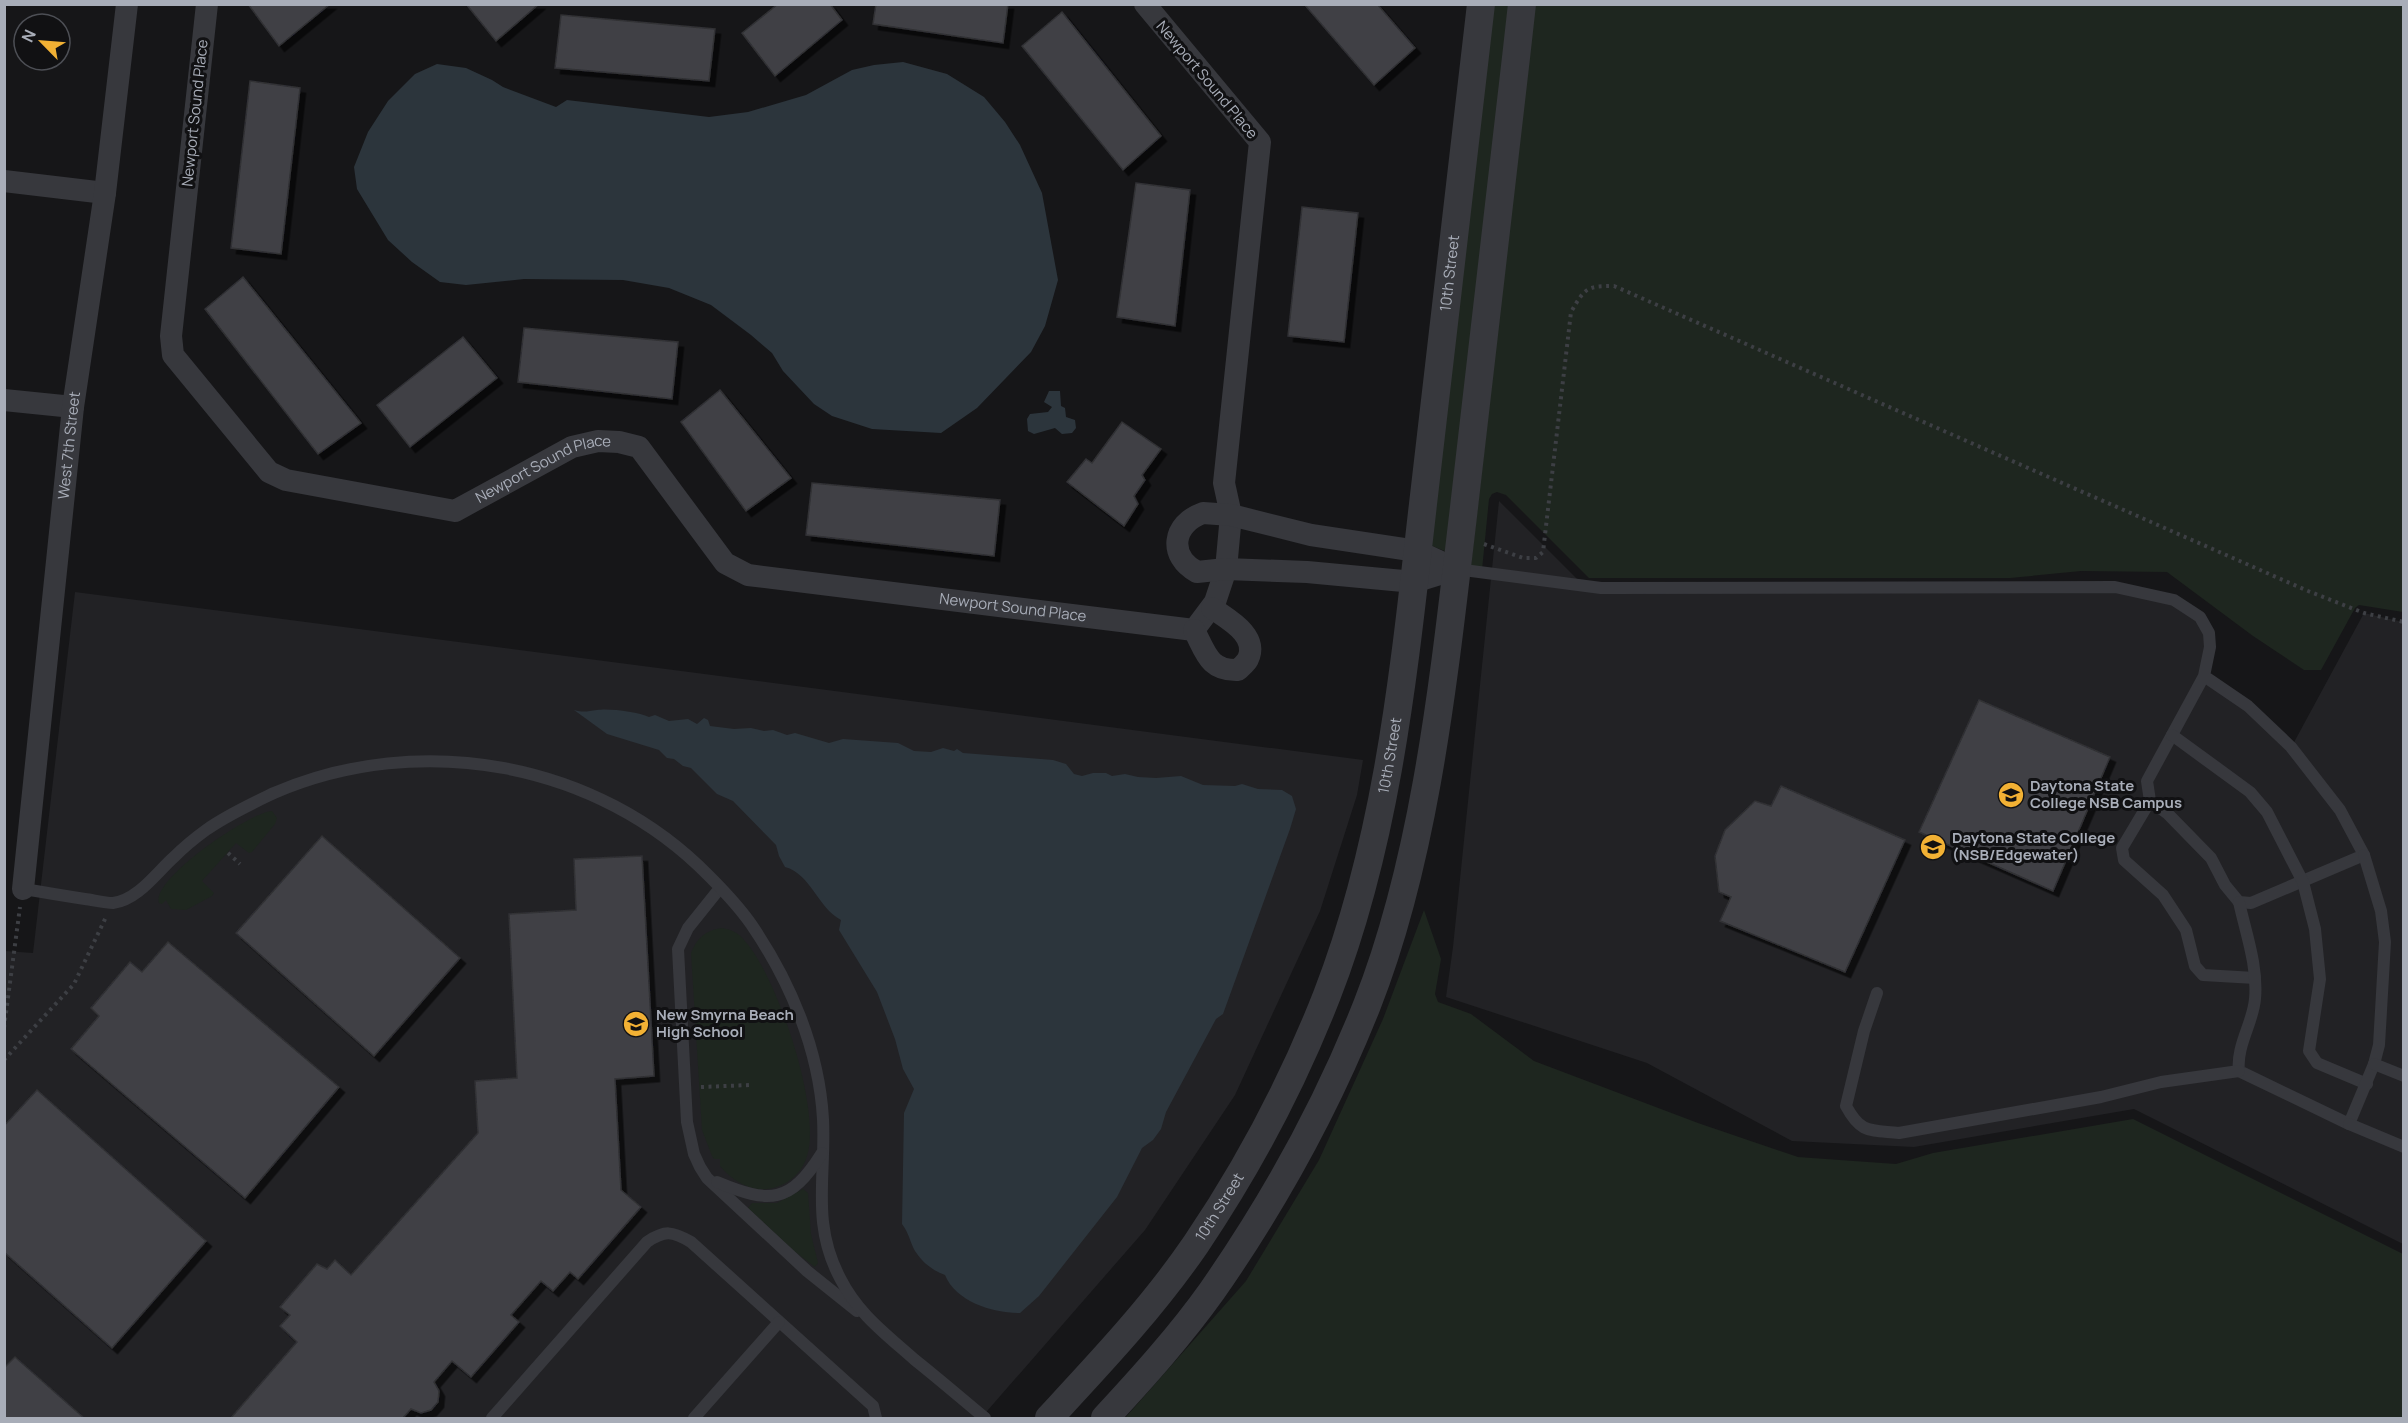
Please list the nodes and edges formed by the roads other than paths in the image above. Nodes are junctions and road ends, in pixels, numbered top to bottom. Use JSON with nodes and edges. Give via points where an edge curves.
{"nodes":[{"id":1,"x":127,"y":4,"type":"edge"},
{"id":2,"x":207,"y":4,"type":"edge"},
{"id":3,"x":1145,"y":4,"type":"edge"},
{"id":4,"x":1481,"y":4,"type":"edge"},
{"id":5,"x":1522,"y":4,"type":"edge"},
{"id":6,"x":4,"y":181,"type":"edge"},
{"id":7,"x":105,"y":193,"type":"junction"},
{"id":8,"x":4,"y":400,"type":"edge"},
{"id":9,"x":73,"y":407,"type":"junction"},
{"id":10,"x":1231,"y":516,"type":"junction"},
{"id":11,"x":1311,"y":535,"type":"junction"},
{"id":12,"x":1418,"y":551,"type":"junction"},
{"id":13,"x":1456,"y":569,"type":"junction"},
{"id":14,"x":1226,"y":570,"type":"junction"},
{"id":15,"x":1307,"y":572,"type":"junction"},
{"id":16,"x":1414,"y":582,"type":"junction"},
{"id":17,"x":1212,"y":608,"type":"junction"},
{"id":18,"x":1194,"y":630,"type":"junction"},
{"id":19,"x":2204,"y":676,"type":"junction"},
{"id":20,"x":2172,"y":735,"type":"junction"},
{"id":21,"x":2150,"y":801,"type":"junction"},
{"id":22,"x":2364,"y":855,"type":"junction"},
{"id":23,"x":2303,"y":882,"type":"junction"},
{"id":24,"x":720,"y":888,"type":"junction"},
{"id":25,"x":22,"y":889,"type":"joint"},
{"id":26,"x":2239,"y":902,"type":"junction"},
{"id":27,"x":2255,"y":978,"type":"junction"},
{"id":28,"x":1877,"y":993,"type":"dead end"},
{"id":29,"x":2374,"y":1065,"type":"junction"},
{"id":30,"x":2239,"y":1071,"type":"junction"},
{"id":31,"x":2403,"y":1076,"type":"edge"},
{"id":32,"x":2367,"y":1084,"type":"junction"},
{"id":33,"x":2349,"y":1124,"type":"junction"},
{"id":34,"x":2403,"y":1147,"type":"edge"},
{"id":35,"x":823,"y":1151,"type":"junction"},
{"id":36,"x":707,"y":1178,"type":"junction"},
{"id":37,"x":867,"y":1318,"type":"junction"},
{"id":38,"x":780,"y":1322,"type":"junction"},
{"id":39,"x":492,"y":1419,"type":"edge"},
{"id":40,"x":694,"y":1419,"type":"edge"},
{"id":41,"x":876,"y":1419,"type":"edge"},
{"id":42,"x":985,"y":1419,"type":"edge"},
{"id":43,"x":1049,"y":1419,"type":"edge"},
{"id":44,"x":1105,"y":1419,"type":"edge"}],
"edges":[{"from":1,"to":7,"type":"street","name":"West 7th Street"},
{"from":2,"to":18,"type":"street","name":"Newport Sound Place","via":[[172,346],[174,356],[269,472],[286,480],[455,511],[572,447],[598,441],[620,442],[639,447],[725,563],[748,575]]},
{"from":3,"to":10,"type":"street","name":"Newport Sound Place","via":[[1260,142],[1224,483]]},
{"from":4,"to":12,"type":"street","name":"10th Street"},
{"from":5,"to":13,"type":"street"},
{"from":6,"to":7,"type":"street"},
{"from":7,"to":9,"type":"street","name":"West 7th Street"},
{"from":8,"to":9,"type":"street"},
{"from":9,"to":25,"type":"street","name":"West 7th Street"},
{"from":10,"to":11,"type":"street"},
{"from":10,"to":14,"type":"street","name":"Newport Sound Place"},
{"from":10,"to":14,"type":"street","via":[[1193,516],[1185,522],[1178,539],[1179,555],[1192,569]]},
{"from":11,"to":12,"type":"street"},
{"from":11,"to":15,"type":"street"},
{"from":12,"to":13,"type":"street"},
{"from":12,"to":16,"type":"street","name":"10th Street"},
{"from":13,"to":16,"type":"street"},
{"from":13,"to":19,"type":"lane","via":[[1601,588],[2115,587],[2174,600],[2200,617],[2209,633],[2210,647]]},
{"from":13,"to":44,"type":"street","via":[[1414,849],[1368,1004],[1330,1093],[1287,1175],[1211,1292]]},
{"from":14,"to":15,"type":"street"},
{"from":14,"to":17,"type":"street","name":"Newport Sound Place"},
{"from":15,"to":16,"type":"street"},
{"from":16,"to":43,"type":"street","name":"10th Street","via":[[1376,835],[1355,916],[1326,997],[1253,1152],[1195,1245],[1117,1345]]},
{"from":17,"to":18,"type":"street","name":"Newport Sound Place"},
{"from":17,"to":18,"type":"street","via":[[1243,630],[1249,644],[1248,659],[1238,670],[1224,670],[1209,660]]},
{"from":19,"to":20,"type":"lane"},
{"from":19,"to":22,"type":"lane","via":[[2248,706],[2291,747],[2340,810]]},
{"from":20,"to":21,"type":"lane","via":[[2147,781]]},
{"from":20,"to":23,"type":"lane","via":[[2250,792],[2267,812]]},
{"from":21,"to":26,"type":"lane","via":[[2211,858],[2224,885]]},
{"from":21,"to":27,"type":"lane","via":[[2122,848],[2124,860],[2163,895],[2186,930],[2195,966],[2203,975]]},
{"from":22,"to":23,"type":"lane"},
{"from":22,"to":29,"type":"lane","via":[[2381,911],[2385,942],[2379,1045]]},
{"from":23,"to":26,"type":"lane","via":[[2251,903]]},
{"from":23,"to":32,"type":"lane","via":[[2315,929],[2320,979],[2309,1051],[2317,1063]]},
{"from":24,"to":25,"type":"lane","via":[[663,836],[577,788],[529,773],[424,761],[331,774],[253,803],[208,828],[144,886],[113,903]]},
{"from":24,"to":35,"type":"lane","via":[[747,918],[774,958],[796,1008],[820,1096]]},
{"from":24,"to":36,"type":"lane","via":[[688,928],[677,959],[687,1122],[694,1154]]},
{"from":26,"to":27,"type":"lane"},
{"from":27,"to":30,"type":"lane","via":[[2255,1001],[2238,1060]]},
{"from":28,"to":30,"type":"lane","via":[[1846,1106],[1864,1130],[1899,1133],[2101,1097],[2161,1082]]},
{"from":29,"to":31,"type":"lane"},
{"from":29,"to":32,"type":"lane"},
{"from":30,"to":33,"type":"lane"},
{"from":32,"to":33,"type":"lane"},
{"from":33,"to":34,"type":"lane"},
{"from":35,"to":36,"type":"lane","via":[[798,1185],[774,1196],[742,1193]]},
{"from":35,"to":37,"type":"lane","via":[[821,1210],[827,1245],[840,1279]]},
{"from":36,"to":37,"type":"lane","via":[[807,1271]]},
{"from":37,"to":42,"type":"lane"},
{"from":38,"to":39,"type":"lane","via":[[691,1242],[678,1234],[661,1233],[647,1242]]},
{"from":38,"to":40,"type":"lane"},
{"from":38,"to":41,"type":"lane","via":[[873,1406]]}]}
